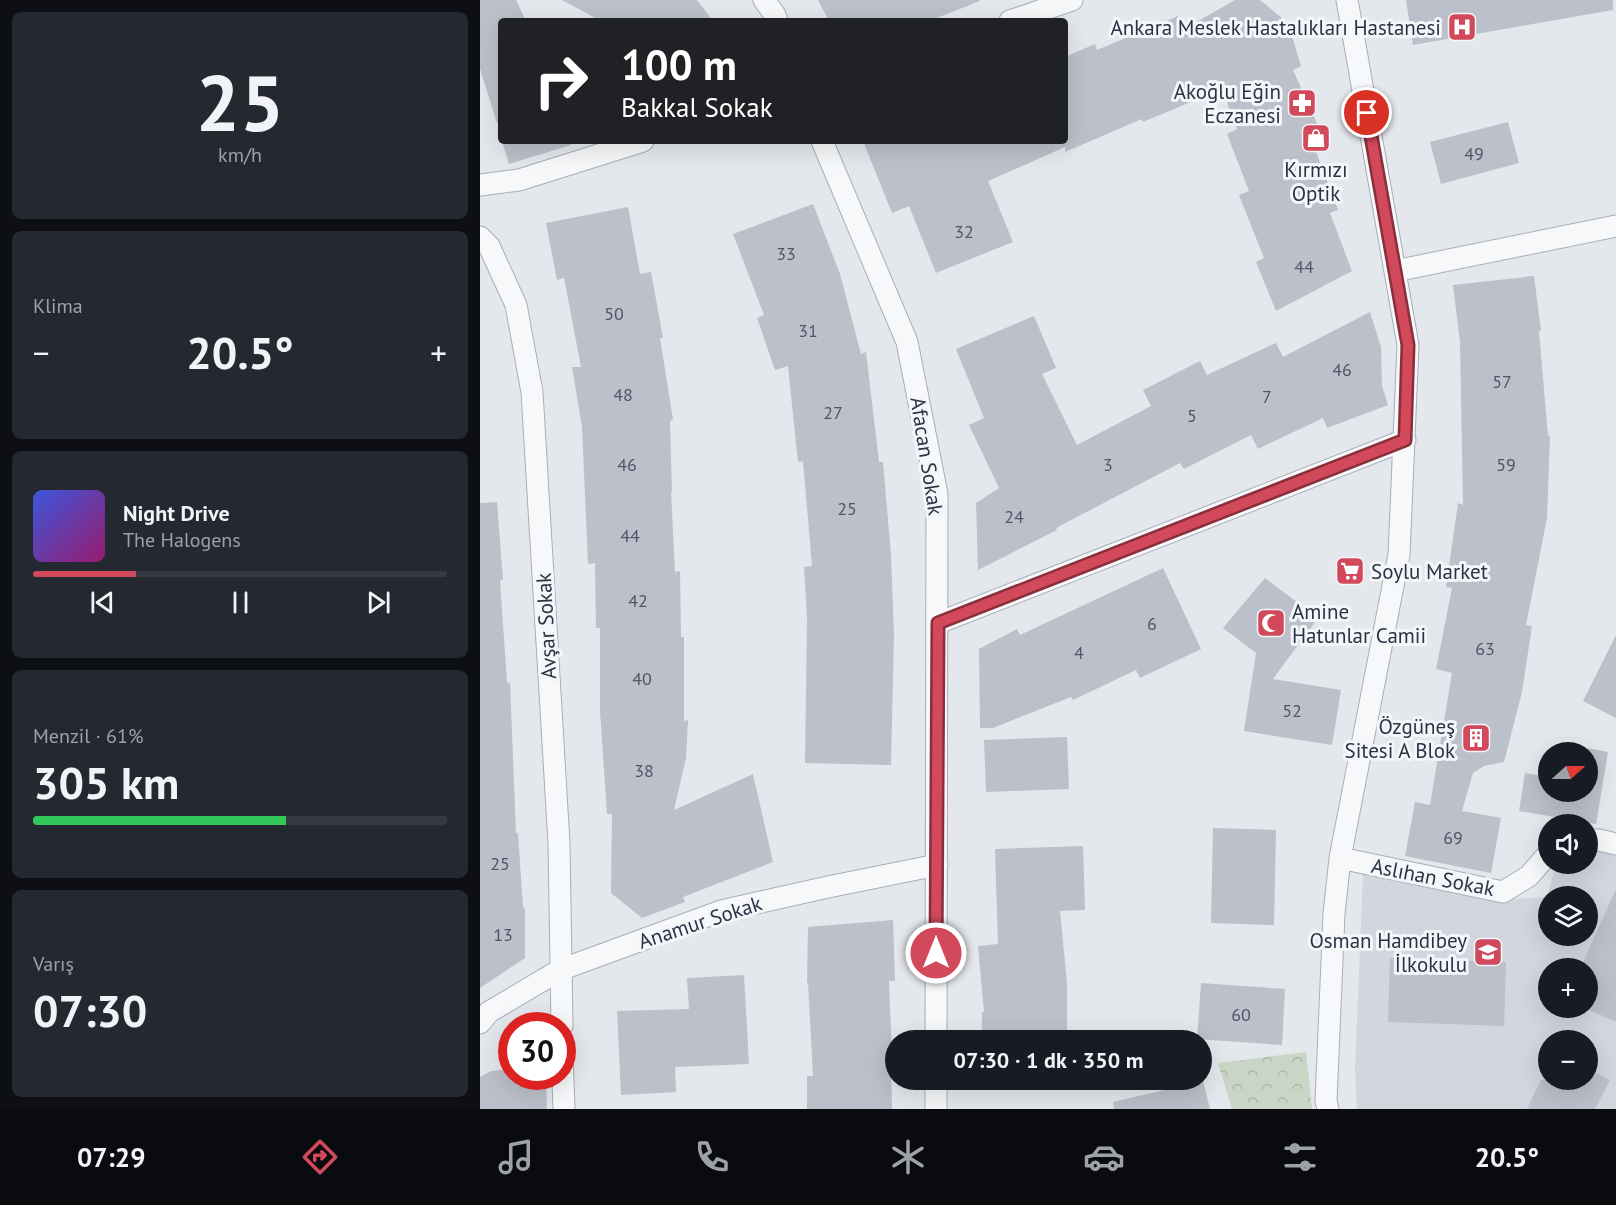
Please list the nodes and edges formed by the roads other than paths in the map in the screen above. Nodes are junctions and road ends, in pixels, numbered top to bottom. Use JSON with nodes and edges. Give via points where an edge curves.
{"nodes":[{"id":1,"x":764,"y":0,"type":"edge"},
{"id":2,"x":1072,"y":0,"type":"edge"},
{"id":3,"x":1347,"y":0,"type":"edge"},
{"id":4,"x":776,"y":18,"type":"edge"},
{"id":5,"x":1019,"y":18,"type":"edge"},
{"id":6,"x":633,"y":144,"type":"edge"},
{"id":7,"x":823,"y":144,"type":"edge"},
{"id":8,"x":480,"y":184,"type":"edge"},
{"id":9,"x":1616,"y":226,"type":"edge"},
{"id":10,"x":480,"y":237,"type":"edge"},
{"id":11,"x":1395,"y":271,"type":"junction"},
{"id":12,"x":1405,"y":440,"type":"junction"},
{"id":13,"x":938,"y":623,"type":"junction"},
{"id":14,"x":1598,"y":840,"type":"edge"},
{"id":15,"x":1616,"y":844,"type":"edge"},
{"id":16,"x":1340,"y":858,"type":"junction"},
{"id":17,"x":937,"y":865,"type":"junction"},
{"id":18,"x":1538,"y":866,"type":"edge"},
{"id":19,"x":560,"y":970,"type":"junction"},
{"id":20,"x":562,"y":1012,"type":"edge"},
{"id":21,"x":480,"y":1023,"type":"edge"},
{"id":22,"x":936,"y":1030,"type":"edge"},
{"id":23,"x":563,"y":1090,"type":"edge"},
{"id":24,"x":936,"y":1090,"type":"edge"},
{"id":25,"x":564,"y":1109,"type":"edge"},
{"id":26,"x":936,"y":1109,"type":"edge"},
{"id":27,"x":1328,"y":1109,"type":"edge"}],
"edges":[{"from":1,"to":4,"type":"street"},
{"from":2,"to":5,"type":"street"},
{"from":3,"to":11,"type":"street"},
{"from":6,"to":8,"type":"street","via":[[519,180]]},
{"from":7,"to":13,"type":"street","name":"Afacan Sokak","via":[[907,342],[937,494]]},
{"from":9,"to":11,"type":"street"},
{"from":10,"to":19,"type":"street","name":"Avşar Sokak","via":[[489,246],[516,305],[532,392],[559,843]]},
{"from":11,"to":12,"type":"street","via":[[1408,345]]},
{"from":12,"to":13,"type":"street"},
{"from":12,"to":16,"type":"street","via":[[1399,555]]},
{"from":13,"to":17,"type":"street","name":"Afacan Sokak"},
{"from":14,"to":15,"type":"street"},
{"from":16,"to":18,"type":"street","name":"Aslıhan Sokak","via":[[1503,892]]},
{"from":16,"to":27,"type":"street","via":[[1334,914]]},
{"from":17,"to":19,"type":"street","name":"Anamur Sokak","via":[[721,911]]},
{"from":17,"to":22,"type":"street","name":"Afacan Sokak"},
{"from":19,"to":20,"type":"street","name":"Avşar Sokak"},
{"from":19,"to":21,"type":"street","name":"Anamur Sokak","via":[[489,1012]]},
{"from":23,"to":25,"type":"street"},
{"from":24,"to":26,"type":"street"}]}
